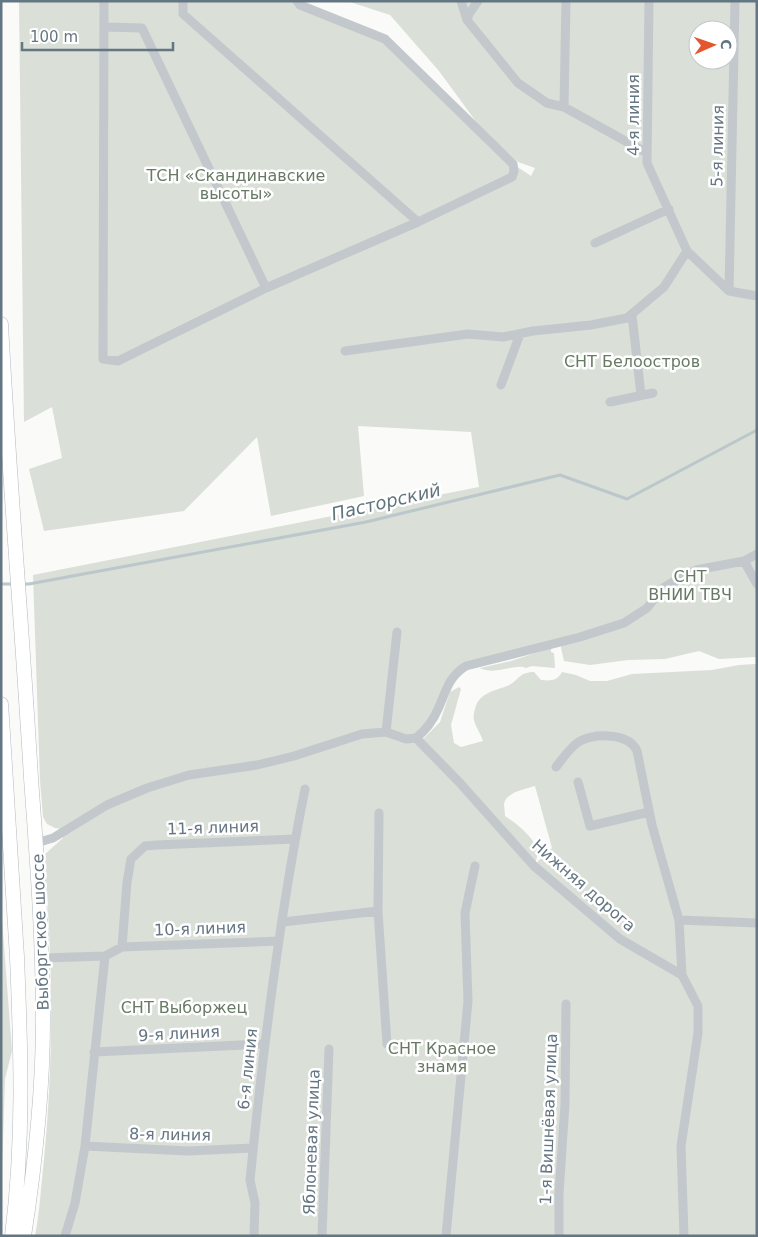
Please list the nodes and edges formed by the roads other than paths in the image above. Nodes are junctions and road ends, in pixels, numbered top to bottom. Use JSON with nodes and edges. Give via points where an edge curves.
{"nodes":[{"id":1,"x":104,"y":1,"type":"edge"},
{"id":2,"x":183,"y":1,"type":"edge"},
{"id":3,"x":297,"y":1,"type":"edge"},
{"id":4,"x":460,"y":1,"type":"edge"},
{"id":5,"x":478,"y":1,"type":"edge"},
{"id":6,"x":566,"y":1,"type":"edge"},
{"id":7,"x":649,"y":1,"type":"edge"},
{"id":8,"x":735,"y":1,"type":"edge"},
{"id":9,"x":468,"y":20,"type":"junction"},
{"id":10,"x":105,"y":27,"type":"junction"},
{"id":11,"x":564,"y":107,"type":"junction"},
{"id":12,"x":647,"y":153,"type":"junction"},
{"id":13,"x":669,"y":209,"type":"junction"},
{"id":14,"x":418,"y":222,"type":"junction"},
{"id":15,"x":595,"y":243,"type":"dead end"},
{"id":16,"x":687,"y":251,"type":"junction"},
{"id":17,"x":266,"y":288,"type":"junction"},
{"id":18,"x":729,"y":291,"type":"junction"},
{"id":19,"x":757,"y":296,"type":"edge"},
{"id":20,"x":632,"y":315,"type":"junction"},
{"id":21,"x":1,"y":324,"type":"edge"},
{"id":22,"x":520,"y":334,"type":"junction"},
{"id":23,"x":345,"y":352,"type":"dead end"},
{"id":24,"x":500,"y":385,"type":"dead end"},
{"id":25,"x":653,"y":393,"type":"dead end"},
{"id":26,"x":640,"y":395,"type":"junction"},
{"id":27,"x":610,"y":402,"type":"dead end"},
{"id":28,"x":757,"y":554,"type":"edge"},
{"id":29,"x":744,"y":561,"type":"junction"},
{"id":30,"x":757,"y":584,"type":"edge"},
{"id":31,"x":397,"y":632,"type":"dead end"},
{"id":32,"x":1,"y":704,"type":"edge"},
{"id":33,"x":386,"y":732,"type":"junction"},
{"id":34,"x":416,"y":738,"type":"junction"},
{"id":35,"x":556,"y":767,"type":"dead end"},
{"id":36,"x":578,"y":782,"type":"dead end"},
{"id":37,"x":305,"y":789,"type":"dead end"},
{"id":38,"x":649,"y":812,"type":"junction"},
{"id":39,"x":379,"y":813,"type":"dead end"},
{"id":40,"x":295,"y":839,"type":"junction"},
{"id":41,"x":36,"y":843,"type":"junction"},
{"id":42,"x":474,"y":866,"type":"dead end"},
{"id":43,"x":378,"y":911,"type":"junction"},
{"id":44,"x":679,"y":920,"type":"junction"},
{"id":45,"x":283,"y":922,"type":"junction"},
{"id":46,"x":757,"y":923,"type":"edge"},
{"id":47,"x":279,"y":941,"type":"junction"},
{"id":48,"x":122,"y":947,"type":"junction"},
{"id":49,"x":105,"y":956,"type":"junction"},
{"id":50,"x":680,"y":957,"type":"junction"},
{"id":51,"x":42,"y":958,"type":"junction"},
{"id":52,"x":669,"y":966,"type":"junction"},
{"id":53,"x":682,"y":975,"type":"junction"},
{"id":54,"x":566,"y":1004,"type":"dead end"},
{"id":55,"x":264,"y":1044,"type":"junction"},
{"id":56,"x":387,"y":1044,"type":"dead end"},
{"id":57,"x":329,"y":1049,"type":"dead end"},
{"id":58,"x":94,"y":1052,"type":"junction"},
{"id":59,"x":85,"y":1146,"type":"junction"},
{"id":60,"x":253,"y":1148,"type":"junction"},
{"id":61,"x":12,"y":1236,"type":"edge"},
{"id":62,"x":24,"y":1236,"type":"edge"},
{"id":63,"x":65,"y":1236,"type":"edge"},
{"id":64,"x":254,"y":1236,"type":"edge"},
{"id":65,"x":322,"y":1236,"type":"edge"},
{"id":66,"x":446,"y":1236,"type":"edge"},
{"id":67,"x":559,"y":1236,"type":"edge"},
{"id":68,"x":684,"y":1236,"type":"edge"}],
"edges":[{"from":1,"to":10,"type":"street"},
{"from":2,"to":14,"type":"street","via":[[183,14]]},
{"from":3,"to":14,"type":"street","via":[[385,39],[513,164],[512,177]]},
{"from":4,"to":9,"type":"street"},
{"from":5,"to":9,"type":"street"},
{"from":6,"to":11,"type":"street"},
{"from":7,"to":12,"type":"street","name":"4-я линия"},
{"from":8,"to":18,"type":"street","name":"5-я линия"},
{"from":9,"to":11,"type":"street","via":[[518,83],[547,103]]},
{"from":10,"to":17,"type":"street","via":[[142,28]]},
{"from":10,"to":17,"type":"street","via":[[103,359],[118,361]]},
{"from":11,"to":12,"type":"street"},
{"from":12,"to":13,"type":"street","name":"4-я линия","via":[[647,163]]},
{"from":13,"to":15,"type":"street"},
{"from":13,"to":16,"type":"street","name":"4-я линия"},
{"from":14,"to":17,"type":"street"},
{"from":16,"to":18,"type":"street"},
{"from":16,"to":20,"type":"street","via":[[664,287]]},
{"from":18,"to":19,"type":"street"},
{"from":20,"to":22,"type":"street","via":[[591,325]]},
{"from":20,"to":26,"type":"street"},
{"from":21,"to":41,"type":"main road","name":"Выборгское шоссе"},
{"from":22,"to":23,"type":"street","via":[[503,338],[468,334]]},
{"from":22,"to":24,"type":"street"},
{"from":25,"to":26,"type":"street"},
{"from":26,"to":27,"type":"street"},
{"from":28,"to":29,"type":"street"},
{"from":29,"to":30,"type":"street"},
{"from":29,"to":34,"type":"street","via":[[696,570],[682,577],[664,588],[647,608],[624,623],[466,666],[450,680],[431,723]]},
{"from":31,"to":33,"type":"street"},
{"from":32,"to":61,"type":"main road","name":"Выборгское шоссе","via":[[22,1074],[21,1152]]},
{"from":33,"to":34,"type":"street","via":[[406,739]]},
{"from":33,"to":41,"type":"street","via":[[352,736],[306,753],[257,765],[205,771],[175,779],[107,805],[53,838]]},
{"from":34,"to":52,"type":"street","name":"Нижняя дорога","via":[[534,866],[620,939]]},
{"from":35,"to":38,"type":"street","via":[[577,743],[589,738],[604,736],[627,740],[637,751]]},
{"from":36,"to":38,"type":"street","via":[[590,826]]},
{"from":37,"to":40,"type":"street","name":"6-я линия"},
{"from":38,"to":44,"type":"street"},
{"from":39,"to":43,"type":"street"},
{"from":40,"to":45,"type":"street","name":"6-я линия"},
{"from":40,"to":48,"type":"street","name":"11-я линия","via":[[144,846],[131,859]]},
{"from":41,"to":51,"type":"main road","name":"Выборгское шоссе"},
{"from":42,"to":66,"type":"street","via":[[464,913],[468,1001]]},
{"from":43,"to":45,"type":"street"},
{"from":43,"to":56,"type":"street"},
{"from":44,"to":46,"type":"street"},
{"from":44,"to":50,"type":"street"},
{"from":45,"to":47,"type":"street","name":"6-я линия"},
{"from":47,"to":48,"type":"street","name":"10-я линия"},
{"from":47,"to":55,"type":"street","name":"6-я линия"},
{"from":48,"to":49,"type":"street"},
{"from":49,"to":51,"type":"street"},
{"from":49,"to":58,"type":"street"},
{"from":50,"to":52,"type":"street"},
{"from":50,"to":53,"type":"street"},
{"from":51,"to":62,"type":"main road","name":"Выборгское шоссе","via":[[39,1112]]},
{"from":52,"to":53,"type":"street","name":"Нижняя дорога"},
{"from":53,"to":68,"type":"street","via":[[698,1006],[698,1033],[682,1146]]},
{"from":54,"to":67,"type":"street","name":"1-я Вишнёвая улица"},
{"from":55,"to":58,"type":"street","name":"9-я линия"},
{"from":55,"to":60,"type":"street","name":"6-я линия"},
{"from":57,"to":65,"type":"street","name":"Яблоневая улица"},
{"from":58,"to":59,"type":"street"},
{"from":59,"to":60,"type":"street","name":"8-я линия","via":[[188,1151]]},
{"from":59,"to":63,"type":"street","via":[[75,1203]]},
{"from":60,"to":64,"type":"street","name":"6-я линия","via":[[250,1180],[255,1203]]}]}
